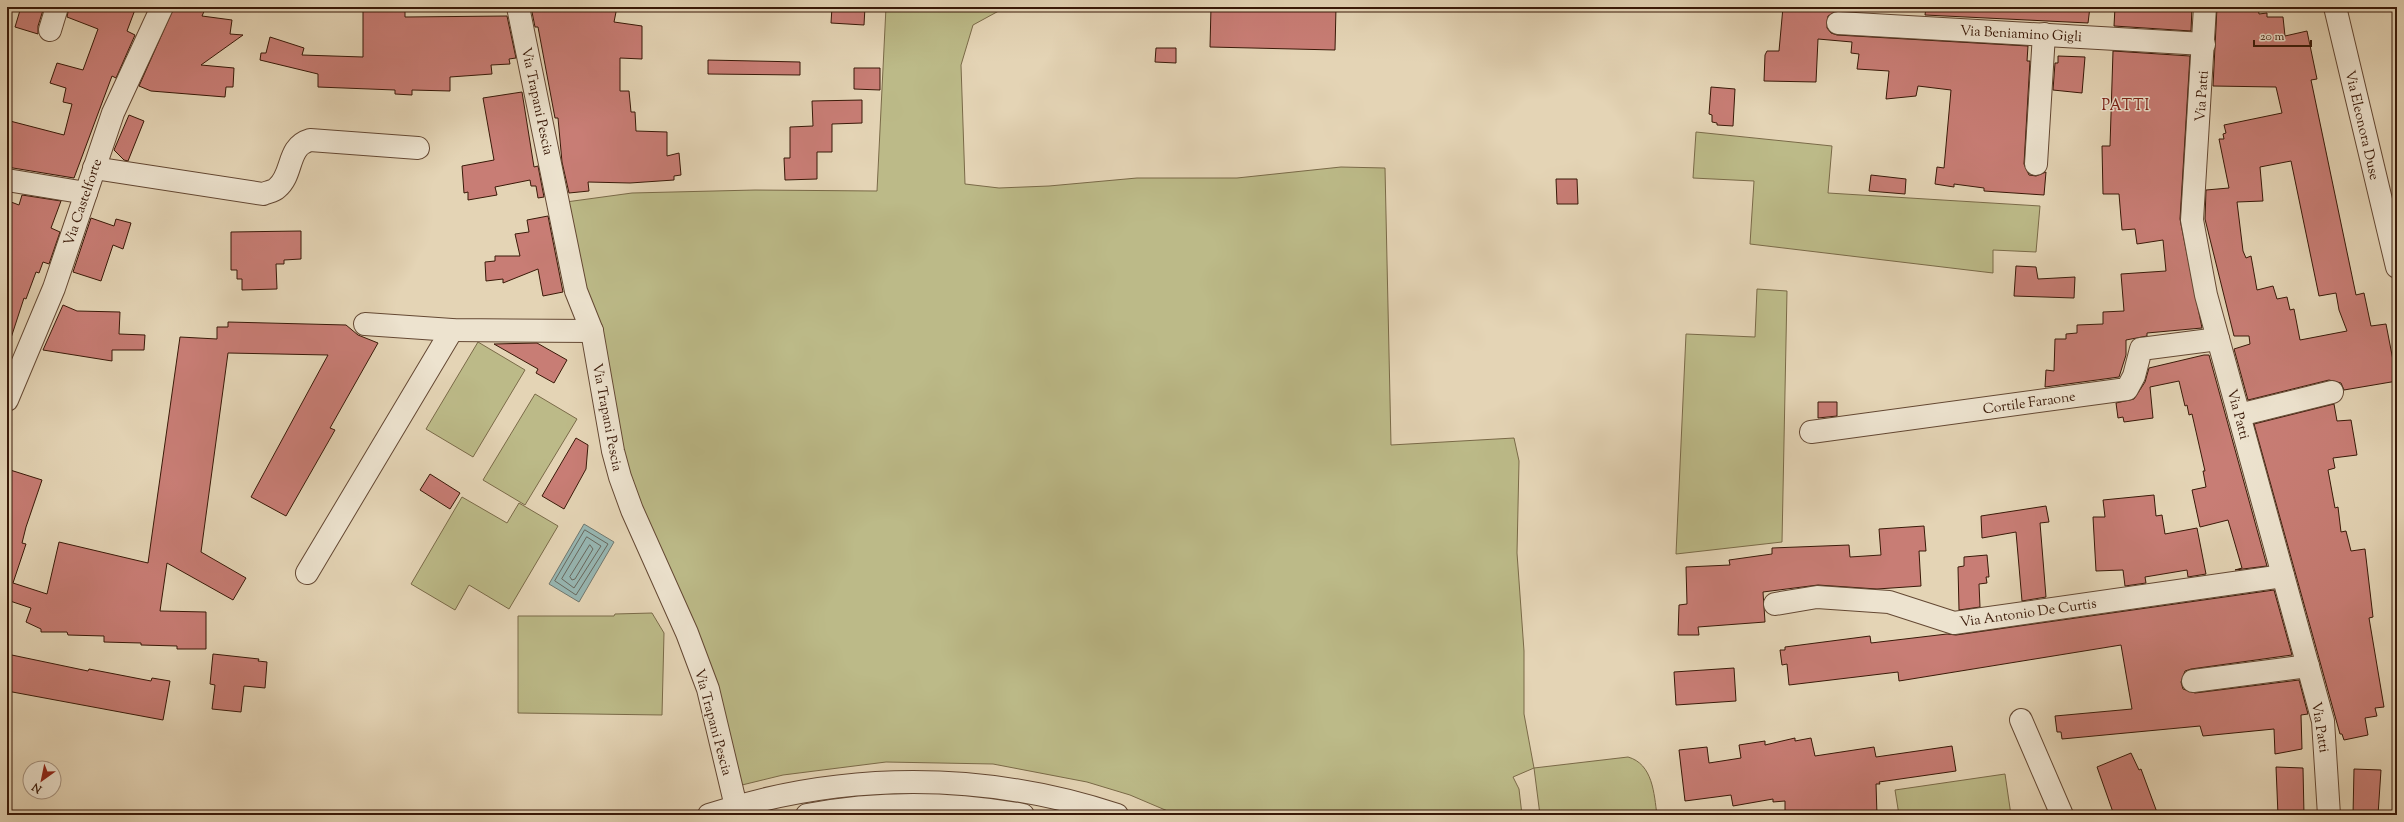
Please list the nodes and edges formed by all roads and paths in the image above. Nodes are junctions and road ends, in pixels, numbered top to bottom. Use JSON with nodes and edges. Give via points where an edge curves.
{"nodes":[{"id":1,"x":58,"y":7,"type":"edge"},
{"id":2,"x":162,"y":7,"type":"edge"},
{"id":3,"x":518,"y":7,"type":"edge"},
{"id":4,"x":2205,"y":7,"type":"edge"},
{"id":5,"x":2335,"y":7,"type":"edge"},
{"id":6,"x":1838,"y":22,"type":"dead end"},
{"id":7,"x":50,"y":30,"type":"dead end"},
{"id":8,"x":2044,"y":34,"type":"junction"},
{"id":9,"x":2204,"y":44,"type":"junction"},
{"id":10,"x":418,"y":148,"type":"dead end"},
{"id":11,"x":2036,"y":164,"type":"dead end"},
{"id":12,"x":94,"y":168,"type":"junction"},
{"id":13,"x":7,"y":180,"type":"edge"},
{"id":14,"x":86,"y":193,"type":"junction"},
{"id":15,"x":2397,"y":267,"type":"edge"},
{"id":16,"x":364,"y":324,"type":"dead end"},
{"id":17,"x":452,"y":330,"type":"junction"},
{"id":18,"x":592,"y":331,"type":"junction"},
{"id":19,"x":2218,"y":339,"type":"junction"},
{"id":20,"x":2332,"y":392,"type":"dead end"},
{"id":21,"x":7,"y":400,"type":"edge"},
{"id":22,"x":2239,"y":414,"type":"junction"},
{"id":23,"x":1811,"y":432,"type":"dead end"},
{"id":24,"x":307,"y":573,"type":"dead end"},
{"id":25,"x":2283,"y":576,"type":"junction"},
{"id":26,"x":1775,"y":604,"type":"dead end"},
{"id":27,"x":2308,"y":666,"type":"junction"},
{"id":28,"x":2193,"y":681,"type":"dead end"},
{"id":29,"x":2021,"y":720,"type":"dead end"},
{"id":30,"x":737,"y":811,"type":"edge"},
{"id":31,"x":709,"y":815,"type":"edge"},
{"id":32,"x":807,"y":815,"type":"edge"},
{"id":33,"x":1023,"y":815,"type":"edge"},
{"id":34,"x":1117,"y":815,"type":"edge"},
{"id":35,"x":2062,"y":815,"type":"edge"},
{"id":36,"x":2330,"y":815,"type":"edge"}],
"edges":[{"from":1,"to":7,"type":"street"},
{"from":2,"to":12,"type":"street","name":"Via Castelforte","via":[[113,113]]},
{"from":3,"to":18,"type":"street","name":"Via Trapani Pescia","via":[[576,291]]},
{"from":4,"to":9,"type":"street","name":"Via Patti"},
{"from":5,"to":15,"type":"street","name":"Via Eleonora Duse"},
{"from":6,"to":8,"type":"street","name":"Via Beniamino Gigli"},
{"from":8,"to":9,"type":"street","name":"Via Beniamino Gigli"},
{"from":8,"to":11,"type":"street"},
{"from":9,"to":19,"type":"street","name":"Via Patti","via":[[2192,220],[2206,295]]},
{"from":10,"to":12,"type":"street","via":[[310,140],[303,142],[294,152],[281,184],[263,194]]},
{"from":12,"to":14,"type":"street","name":"Via Castelforte"},
{"from":13,"to":14,"type":"street"},
{"from":14,"to":21,"type":"street","name":"Via Castelforte","via":[[54,288]]},
{"from":16,"to":17,"type":"street"},
{"from":17,"to":18,"type":"street"},
{"from":17,"to":24,"type":"street"},
{"from":18,"to":30,"type":"street","name":"Via Trapani Pescia","via":[[620,477],[708,690]]},
{"from":19,"to":22,"type":"street","name":"Via Patti"},
{"from":19,"to":23,"type":"street","name":"Cortile Faraone","via":[[2140,349],[2134,376],[2127,389]]},
{"from":20,"to":22,"type":"street"},
{"from":22,"to":25,"type":"street","name":"Via Patti"},
{"from":25,"to":26,"type":"street","name":"Via Antonio De Curtis","via":[[1954,622],[1889,602],[1817,597]]},
{"from":25,"to":27,"type":"street","name":"Via Patti"},
{"from":27,"to":28,"type":"street"},
{"from":27,"to":36,"type":"street","name":"Via Patti","via":[[2323,722]]},
{"from":29,"to":35,"type":"street"},
{"from":30,"to":31,"type":"street"},
{"from":30,"to":34,"type":"street","via":[[804,790],[907,780],[954,782],[1022,791]]},
{"from":32,"to":33,"type":"street","via":[[850,809],[929,805],[969,807]]}]}
